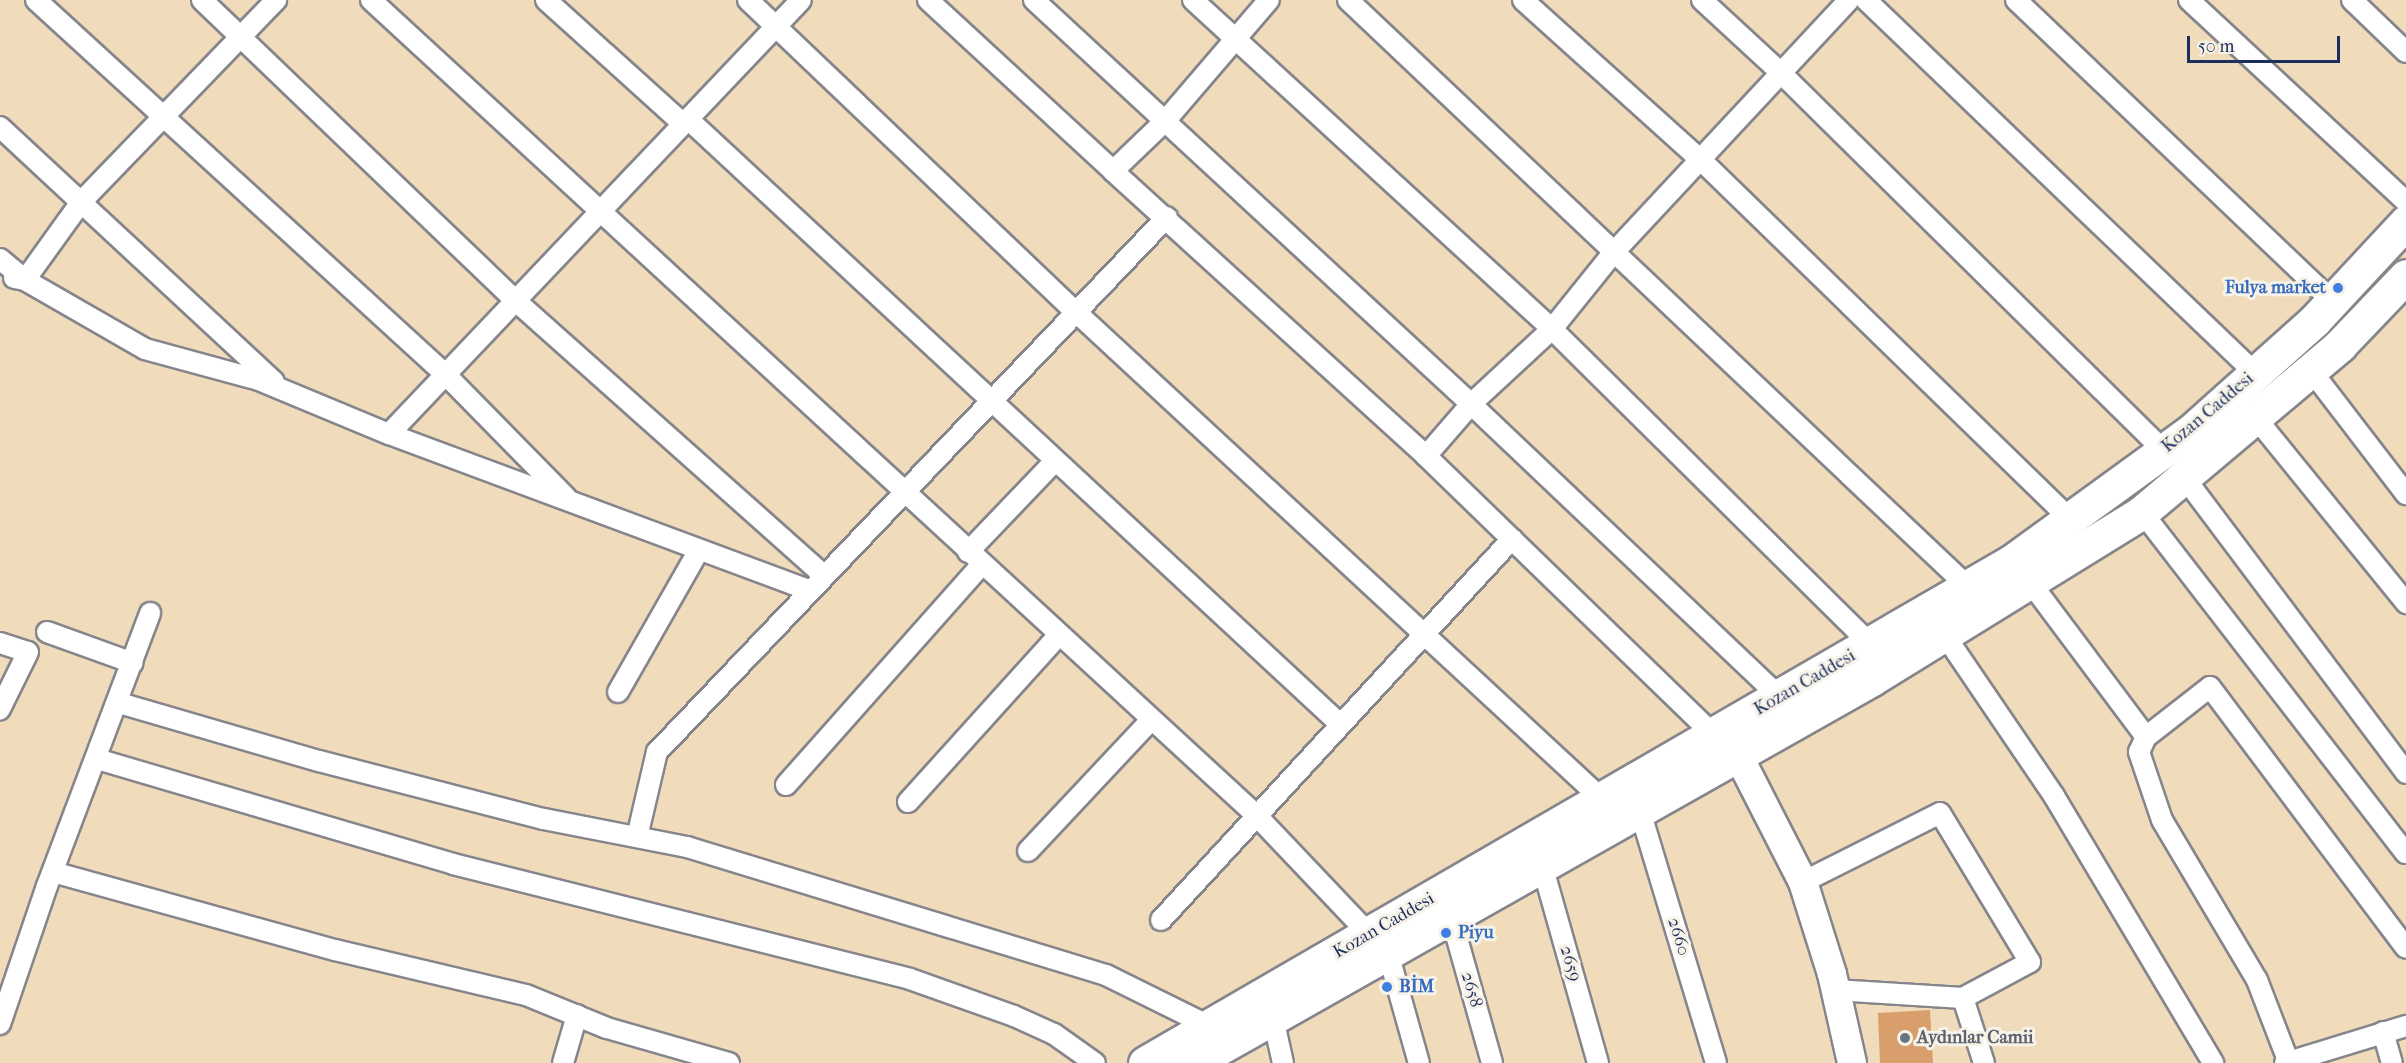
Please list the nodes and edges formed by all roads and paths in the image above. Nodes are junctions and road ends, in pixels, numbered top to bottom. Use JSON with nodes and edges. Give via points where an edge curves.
{"nodes":[{"id":1,"x":36,"y":0,"type":"edge"},
{"id":2,"x":202,"y":0,"type":"edge"},
{"id":3,"x":276,"y":0,"type":"edge"},
{"id":4,"x":371,"y":0,"type":"edge"},
{"id":5,"x":546,"y":0,"type":"edge"},
{"id":6,"x":748,"y":0,"type":"edge"},
{"id":7,"x":801,"y":0,"type":"edge"},
{"id":8,"x":928,"y":0,"type":"edge"},
{"id":9,"x":1034,"y":0,"type":"edge"},
{"id":10,"x":1193,"y":0,"type":"edge"},
{"id":11,"x":1269,"y":0,"type":"edge"},
{"id":12,"x":1348,"y":0,"type":"edge"},
{"id":13,"x":1523,"y":0,"type":"edge"},
{"id":14,"x":1702,"y":0,"type":"edge"},
{"id":15,"x":1849,"y":0,"type":"edge"},
{"id":16,"x":1866,"y":0,"type":"edge"},
{"id":17,"x":2016,"y":0,"type":"edge"},
{"id":18,"x":2189,"y":0,"type":"edge"},
{"id":19,"x":2352,"y":0,"type":"edge"},
{"id":20,"x":776,"y":26,"type":"junction"},
{"id":21,"x":242,"y":35,"type":"junction"},
{"id":22,"x":1234,"y":39,"type":"junction"},
{"id":23,"x":2406,"y":52,"type":"edge"},
{"id":24,"x":1781,"y":73,"type":"junction"},
{"id":25,"x":162,"y":117,"type":"junction"},
{"id":26,"x":1166,"y":120,"type":"junction"},
{"id":27,"x":685,"y":121,"type":"junction"},
{"id":28,"x":0,"y":127,"type":"edge"},
{"id":29,"x":1702,"y":161,"type":"junction"},
{"id":30,"x":1113,"y":171,"type":"junction"},
{"id":31,"x":81,"y":202,"type":"junction"},
{"id":32,"x":2406,"y":202,"type":"edge"},
{"id":33,"x":599,"y":213,"type":"junction"},
{"id":34,"x":1167,"y":217,"type":"junction"},
{"id":35,"x":2406,"y":222,"type":"edge"},
{"id":36,"x":1613,"y":253,"type":"junction"},
{"id":37,"x":0,"y":259,"type":"edge"},
{"id":38,"x":0,"y":275,"type":"edge"},
{"id":39,"x":25,"y":280,"type":"junction"},
{"id":40,"x":2403,"y":286,"type":"edge"},
{"id":41,"x":2332,"y":301,"type":"junction"},
{"id":42,"x":517,"y":302,"type":"junction"},
{"id":43,"x":1076,"y":312,"type":"junction"},
{"id":44,"x":1552,"y":329,"type":"junction"},
{"id":45,"x":2310,"y":369,"type":"junction"},
{"id":46,"x":2255,"y":373,"type":"junction"},
{"id":47,"x":444,"y":374,"type":"junction"},
{"id":48,"x":282,"y":390,"type":"junction"},
{"id":49,"x":992,"y":402,"type":"junction"},
{"id":50,"x":1472,"y":404,"type":"junction"},
{"id":51,"x":2255,"y":417,"type":"junction"},
{"id":52,"x":388,"y":434,"type":"junction"},
{"id":53,"x":2164,"y":451,"type":"junction"},
{"id":54,"x":1426,"y":456,"type":"junction"},
{"id":55,"x":1054,"y":462,"type":"junction"},
{"id":56,"x":2184,"y":477,"type":"junction"},
{"id":57,"x":905,"y":492,"type":"junction"},
{"id":58,"x":2406,"y":494,"type":"edge"},
{"id":59,"x":572,"y":503,"type":"junction"},
{"id":60,"x":2142,"y":512,"type":"junction"},
{"id":61,"x":2070,"y":519,"type":"junction"},
{"id":62,"x":1512,"y":539,"type":"junction"},
{"id":63,"x":698,"y":552,"type":"junction"},
{"id":64,"x":975,"y":558,"type":"junction"},
{"id":65,"x":823,"y":575,"type":"junction"},
{"id":66,"x":2030,"y":582,"type":"junction"},
{"id":67,"x":1968,"y":587,"type":"junction"},
{"id":68,"x":809,"y":590,"type":"junction"},
{"id":69,"x":2406,"y":603,"type":"edge"},
{"id":70,"x":150,"y":614,"type":"dead end"},
{"id":71,"x":47,"y":632,"type":"dead end"},
{"id":72,"x":1944,"y":634,"type":"junction"},
{"id":73,"x":1058,"y":636,"type":"junction"},
{"id":74,"x":1426,"y":636,"type":"junction"},
{"id":75,"x":0,"y":643,"type":"edge"},
{"id":76,"x":1871,"y":645,"type":"junction"},
{"id":77,"x":133,"y":663,"type":"junction"},
{"id":78,"x":618,"y":692,"type":"dead end"},
{"id":79,"x":1781,"y":698,"type":"junction"},
{"id":80,"x":119,"y":703,"type":"junction"},
{"id":81,"x":0,"y":709,"type":"edge"},
{"id":82,"x":1151,"y":720,"type":"junction"},
{"id":83,"x":1340,"y":724,"type":"junction"},
{"id":84,"x":2146,"y":737,"type":"junction"},
{"id":85,"x":1727,"y":746,"type":"junction"},
{"id":86,"x":97,"y":759,"type":"junction"},
{"id":87,"x":2406,"y":773,"type":"edge"},
{"id":88,"x":786,"y":785,"type":"dead end"},
{"id":89,"x":1603,"y":800,"type":"junction"},
{"id":90,"x":908,"y":802,"type":"dead end"},
{"id":91,"x":1640,"y":811,"type":"junction"},
{"id":92,"x":1256,"y":815,"type":"junction"},
{"id":93,"x":637,"y":837,"type":"junction"},
{"id":94,"x":1028,"y":851,"type":"dead end"},
{"id":95,"x":2406,"y":853,"type":"edge"},
{"id":96,"x":1542,"y":865,"type":"junction"},
{"id":97,"x":53,"y":872,"type":"junction"},
{"id":98,"x":1803,"y":882,"type":"junction"},
{"id":99,"x":1451,"y":917,"type":"junction"},
{"id":100,"x":1161,"y":920,"type":"dead end"},
{"id":101,"x":1379,"y":944,"type":"junction"},
{"id":102,"x":2406,"y":948,"type":"edge"},
{"id":103,"x":1835,"y":990,"type":"junction"},
{"id":104,"x":1963,"y":998,"type":"junction"},
{"id":105,"x":577,"y":1015,"type":"junction"},
{"id":106,"x":1273,"y":1018,"type":"junction"},
{"id":107,"x":0,"y":1024,"type":"edge"},
{"id":108,"x":1209,"y":1026,"type":"junction"},
{"id":109,"x":2406,"y":1026,"type":"edge"},
{"id":110,"x":2383,"y":1032,"type":"junction"},
{"id":111,"x":563,"y":1063,"type":"edge"},
{"id":112,"x":729,"y":1063,"type":"edge"},
{"id":113,"x":1095,"y":1063,"type":"edge"},
{"id":114,"x":1145,"y":1063,"type":"edge"},
{"id":115,"x":1193,"y":1063,"type":"edge"},
{"id":116,"x":1283,"y":1063,"type":"edge"},
{"id":117,"x":1419,"y":1063,"type":"edge"},
{"id":118,"x":1492,"y":1063,"type":"edge"},
{"id":119,"x":1598,"y":1063,"type":"edge"},
{"id":120,"x":1716,"y":1063,"type":"edge"},
{"id":121,"x":1852,"y":1063,"type":"edge"},
{"id":122,"x":1984,"y":1063,"type":"edge"},
{"id":123,"x":2213,"y":1063,"type":"edge"},
{"id":124,"x":2288,"y":1063,"type":"edge"},
{"id":125,"x":2392,"y":1063,"type":"edge"}],
"edges":[{"from":1,"to":25,"type":"street"},
{"from":2,"to":21,"type":"street"},
{"from":3,"to":21,"type":"street"},
{"from":4,"to":33,"type":"street"},
{"from":5,"to":27,"type":"street"},
{"from":6,"to":20,"type":"street"},
{"from":7,"to":20,"type":"street"},
{"from":8,"to":30,"type":"street"},
{"from":9,"to":26,"type":"street"},
{"from":10,"to":22,"type":"street"},
{"from":11,"to":22,"type":"street"},
{"from":12,"to":36,"type":"street"},
{"from":13,"to":29,"type":"street"},
{"from":14,"to":24,"type":"street"},
{"from":15,"to":24,"type":"street"},
{"from":16,"to":46,"type":"street"},
{"from":17,"to":41,"type":"street"},
{"from":18,"to":32,"type":"street"},
{"from":19,"to":23,"type":"street"},
{"from":20,"to":27,"type":"street"},
{"from":20,"to":43,"type":"street"},
{"from":21,"to":25,"type":"street"},
{"from":21,"to":42,"type":"street"},
{"from":22,"to":26,"type":"street"},
{"from":22,"to":44,"type":"street"},
{"from":24,"to":29,"type":"street"},
{"from":24,"to":53,"type":"street"},
{"from":25,"to":31,"type":"street"},
{"from":25,"to":47,"type":"street"},
{"from":26,"to":30,"type":"street"},
{"from":26,"to":50,"type":"street"},
{"from":27,"to":33,"type":"street"},
{"from":27,"to":49,"type":"street"},
{"from":28,"to":31,"type":"street"},
{"from":29,"to":36,"type":"street"},
{"from":29,"to":61,"type":"street"},
{"from":30,"to":34,"type":"street"},
{"from":31,"to":39,"type":"street"},
{"from":31,"to":48,"type":"street"},
{"from":33,"to":42,"type":"street"},
{"from":33,"to":57,"type":"street"},
{"from":34,"to":43,"type":"street"},
{"from":34,"to":54,"type":"street"},
{"from":35,"to":41,"type":"highway","name":"Kozan Caddesi"},
{"from":36,"to":44,"type":"street"},
{"from":36,"to":67,"type":"street"},
{"from":37,"to":39,"type":"street"},
{"from":38,"to":39,"type":"street"},
{"from":39,"to":48,"type":"street","via":[[145,349]]},
{"from":40,"to":45,"type":"highway","name":"Kozan Caddesi"},
{"from":41,"to":46,"type":"highway","name":"Kozan Caddesi"},
{"from":42,"to":47,"type":"street"},
{"from":42,"to":65,"type":"street"},
{"from":43,"to":49,"type":"street"},
{"from":43,"to":74,"type":"street"},
{"from":44,"to":50,"type":"street"},
{"from":44,"to":76,"type":"street"},
{"from":45,"to":51,"type":"highway","name":"Kozan Caddesi"},
{"from":45,"to":58,"type":"street"},
{"from":46,"to":53,"type":"highway","name":"Kozan Caddesi"},
{"from":47,"to":52,"type":"street"},
{"from":47,"to":59,"type":"street"},
{"from":48,"to":52,"type":"street"},
{"from":49,"to":55,"type":"street"},
{"from":49,"to":57,"type":"street"},
{"from":50,"to":54,"type":"street"},
{"from":50,"to":79,"type":"street"},
{"from":51,"to":56,"type":"highway","name":"Kozan Caddesi"},
{"from":51,"to":69,"type":"street"},
{"from":52,"to":59,"type":"street"},
{"from":53,"to":61,"type":"highway","name":"Kozan Caddesi"},
{"from":54,"to":62,"type":"street"},
{"from":55,"to":64,"type":"street"},
{"from":55,"to":83,"type":"street"},
{"from":56,"to":60,"type":"highway","name":"Kozan Caddesi"},
{"from":56,"to":87,"type":"street"},
{"from":57,"to":64,"type":"street"},
{"from":57,"to":65,"type":"street"},
{"from":59,"to":63,"type":"street"},
{"from":60,"to":66,"type":"highway","name":"Kozan Caddesi"},
{"from":60,"to":95,"type":"street"},
{"from":61,"to":67,"type":"highway","name":"Kozan Caddesi"},
{"from":62,"to":74,"type":"street"},
{"from":62,"to":85,"type":"street"},
{"from":63,"to":68,"type":"street"},
{"from":63,"to":78,"type":"street"},
{"from":64,"to":73,"type":"street"},
{"from":64,"to":88,"type":"street"},
{"from":65,"to":68,"type":"street"},
{"from":66,"to":72,"type":"highway","name":"Kozan Caddesi"},
{"from":66,"to":84,"type":"street"},
{"from":67,"to":76,"type":"highway","name":"Kozan Caddesi"},
{"from":68,"to":93,"type":"street","via":[[657,752]]},
{"from":70,"to":77,"type":"street"},
{"from":71,"to":77,"type":"street"},
{"from":72,"to":85,"type":"highway","name":"Kozan Caddesi"},
{"from":72,"to":123,"type":"street","via":[[2054,796]]},
{"from":73,"to":82,"type":"street"},
{"from":73,"to":90,"type":"street"},
{"from":74,"to":83,"type":"street"},
{"from":74,"to":89,"type":"street"},
{"from":75,"to":81,"type":"street","via":[[28,652]]},
{"from":76,"to":79,"type":"highway","name":"Kozan Caddesi"},
{"from":77,"to":80,"type":"street"},
{"from":79,"to":85,"type":"highway","name":"Kozan Caddesi"},
{"from":80,"to":86,"type":"street"},
{"from":80,"to":93,"type":"street","via":[[342,767],[544,819]]},
{"from":82,"to":92,"type":"street"},
{"from":82,"to":94,"type":"street"},
{"from":83,"to":92,"type":"street"},
{"from":84,"to":102,"type":"street","via":[[2210,687]]},
{"from":84,"to":124,"type":"street","via":[[2139,752],[2162,820],[2257,980]]},
{"from":85,"to":89,"type":"highway","name":"Kozan Caddesi"},
{"from":85,"to":91,"type":"highway","name":"Kozan Caddesi"},
{"from":85,"to":98,"type":"main road"},
{"from":86,"to":97,"type":"street"},
{"from":86,"to":113,"type":"street","via":[[453,864],[910,979],[1054,1034]]},
{"from":89,"to":101,"type":"highway","name":"Kozan Caddesi"},
{"from":91,"to":96,"type":"highway","name":"Kozan Caddesi"},
{"from":91,"to":120,"type":"street","name":"2660"},
{"from":92,"to":100,"type":"street"},
{"from":92,"to":101,"type":"street"},
{"from":93,"to":108,"type":"street","via":[[687,847],[1106,975]]},
{"from":96,"to":99,"type":"highway","name":"Kozan Caddesi"},
{"from":96,"to":119,"type":"street","name":"2659"},
{"from":97,"to":105,"type":"street","via":[[335,950],[526,995]]},
{"from":97,"to":107,"type":"street"},
{"from":98,"to":103,"type":"main road"},
{"from":98,"to":104,"type":"street","via":[[1940,813],[2030,962]]},
{"from":99,"to":101,"type":"highway","name":"Kozan Caddesi"},
{"from":99,"to":118,"type":"street","name":"2658"},
{"from":101,"to":106,"type":"highway","name":"Kozan Caddesi"},
{"from":101,"to":108,"type":"highway","name":"Kozan Caddesi"},
{"from":101,"to":117,"type":"street"},
{"from":103,"to":104,"type":"street"},
{"from":103,"to":121,"type":"main road"},
{"from":104,"to":122,"type":"street"},
{"from":105,"to":111,"type":"street"},
{"from":105,"to":112,"type":"street","via":[[608,1028]]},
{"from":106,"to":115,"type":"highway","name":"Kozan Caddesi"},
{"from":106,"to":116,"type":"street"},
{"from":108,"to":114,"type":"highway","name":"Kozan Caddesi"},
{"from":109,"to":110,"type":"street"},
{"from":110,"to":124,"type":"street"},
{"from":110,"to":125,"type":"street"}]}
